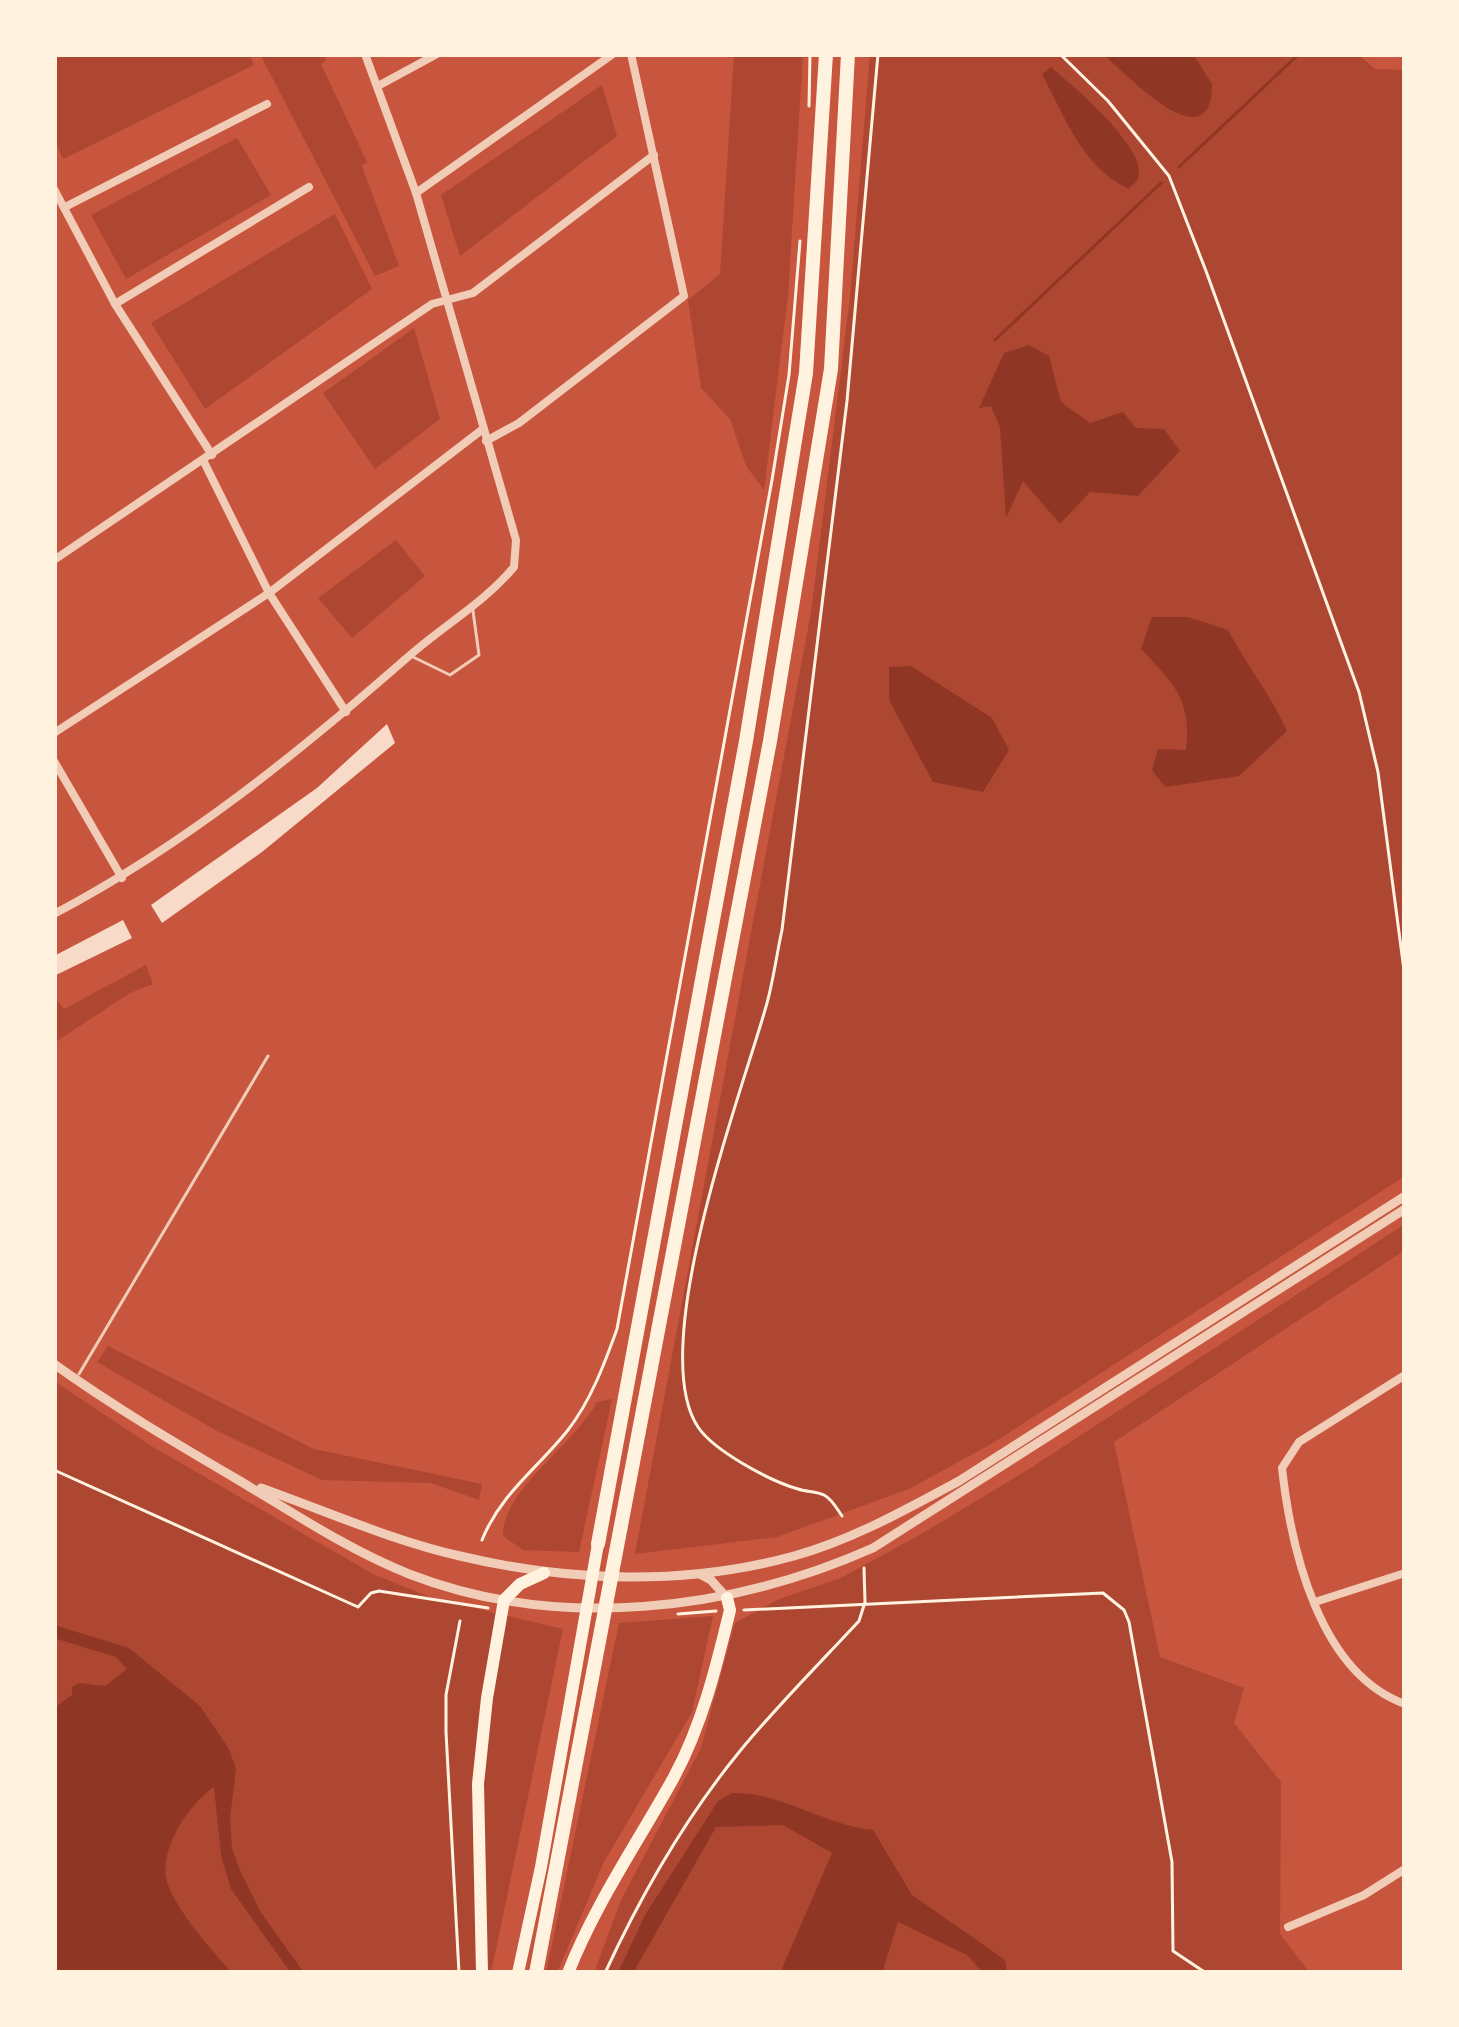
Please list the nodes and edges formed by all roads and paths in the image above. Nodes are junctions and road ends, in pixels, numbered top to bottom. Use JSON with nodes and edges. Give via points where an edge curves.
{"nodes":[{"id":1,"x":365,"y":54,"type":"edge"},
{"id":2,"x":437,"y":54,"type":"edge"},
{"id":3,"x":613,"y":54,"type":"edge"},
{"id":4,"x":632,"y":54,"type":"edge"},
{"id":5,"x":810,"y":54,"type":"edge"},
{"id":6,"x":826,"y":54,"type":"edge"},
{"id":7,"x":848,"y":54,"type":"edge"},
{"id":8,"x":878,"y":54,"type":"edge"},
{"id":9,"x":1060,"y":54,"type":"edge"},
{"id":10,"x":378,"y":86,"type":"junction"},
{"id":11,"x":267,"y":104,"type":"dead end"},
{"id":12,"x":809,"y":122,"type":"dead end"},
{"id":13,"x":654,"y":154,"type":"junction"},
{"id":14,"x":309,"y":187,"type":"dead end"},
{"id":15,"x":54,"y":189,"type":"edge"},
{"id":16,"x":416,"y":193,"type":"junction"},
{"id":17,"x":64,"y":207,"type":"junction"},
{"id":18,"x":801,"y":237,"type":"dead end"},
{"id":19,"x":446,"y":301,"type":"junction"},
{"id":20,"x":115,"y":304,"type":"junction"},
{"id":21,"x":483,"y":429,"type":"junction"},
{"id":22,"x":486,"y":441,"type":"junction"},
{"id":23,"x":208,"y":459,"type":"junction"},
{"id":24,"x":54,"y":560,"type":"edge"},
{"id":25,"x":269,"y":593,"type":"junction"},
{"id":26,"x":472,"y":604,"type":"junction"},
{"id":27,"x":410,"y":655,"type":"junction"},
{"id":28,"x":346,"y":712,"type":"junction"},
{"id":29,"x":54,"y":733,"type":"edge"},
{"id":30,"x":54,"y":761,"type":"edge"},
{"id":31,"x":122,"y":878,"type":"junction"},
{"id":32,"x":54,"y":914,"type":"edge"},
{"id":33,"x":1405,"y":978,"type":"edge"},
{"id":34,"x":268,"y":1056,"type":"dead end"},
{"id":35,"x":1405,"y":1196,"type":"edge"},
{"id":36,"x":1405,"y":1209,"type":"edge"},
{"id":37,"x":54,"y":1364,"type":"edge"},
{"id":38,"x":1405,"y":1375,"type":"edge"},
{"id":39,"x":76,"y":1379,"type":"junction"},
{"id":40,"x":54,"y":1470,"type":"edge"},
{"id":41,"x":239,"y":1480,"type":"junction"},
{"id":42,"x":842,"y":1516,"type":"dead end"},
{"id":43,"x":482,"y":1540,"type":"dead end"},
{"id":44,"x":598,"y":1544,"type":"joint"},
{"id":45,"x":863,"y":1568,"type":"dead end"},
{"id":46,"x":544,"y":1573,"type":"junction"},
{"id":47,"x":697,"y":1573,"type":"junction"},
{"id":48,"x":1405,"y":1573,"type":"edge"},
{"id":49,"x":865,"y":1602,"type":"junction"},
{"id":50,"x":1315,"y":1602,"type":"junction"},
{"id":51,"x":503,"y":1603,"type":"junction"},
{"id":52,"x":728,"y":1604,"type":"junction"},
{"id":53,"x":672,"y":1614,"type":"dead end"},
{"id":54,"x":460,"y":1621,"type":"dead end"},
{"id":55,"x":1405,"y":1704,"type":"edge"},
{"id":56,"x":1405,"y":1869,"type":"edge"},
{"id":57,"x":1288,"y":1927,"type":"dead end"},
{"id":58,"x":459,"y":1973,"type":"edge"},
{"id":59,"x":482,"y":1973,"type":"edge"},
{"id":60,"x":518,"y":1973,"type":"edge"},
{"id":61,"x":536,"y":1973,"type":"edge"},
{"id":62,"x":568,"y":1973,"type":"edge"},
{"id":63,"x":605,"y":1973,"type":"edge"},
{"id":64,"x":1206,"y":1973,"type":"edge"}],
"edges":[{"from":1,"to":10,"type":"street"},
{"from":2,"to":10,"type":"street"},
{"from":3,"to":16,"type":"street"},
{"from":4,"to":13,"type":"street"},
{"from":5,"to":12,"type":"path"},
{"from":6,"to":44,"type":"highway","via":[[806,373]]},
{"from":7,"to":61,"type":"highway","via":[[827,393],[770,741]]},
{"from":8,"to":42,"type":"path","via":[[847,400],[782,930],[705,1204],[685,1349],[690,1408],[711,1441],[796,1489],[824,1495]]},
{"from":9,"to":33,"type":"path","via":[[1169,176],[1206,271],[1360,692]]},
{"from":10,"to":16,"type":"street"},
{"from":11,"to":17,"type":"street"},
{"from":13,"to":19,"type":"street","via":[[473,293]]},
{"from":13,"to":22,"type":"street","via":[[684,296]]},
{"from":14,"to":20,"type":"street"},
{"from":15,"to":17,"type":"street"},
{"from":16,"to":19,"type":"street"},
{"from":17,"to":20,"type":"street"},
{"from":18,"to":43,"type":"path","via":[[775,459],[617,1329],[586,1403],[499,1502]]},
{"from":19,"to":21,"type":"street"},
{"from":19,"to":23,"type":"street"},
{"from":20,"to":23,"type":"street"},
{"from":21,"to":22,"type":"street"},
{"from":21,"to":25,"type":"street"},
{"from":22,"to":26,"type":"street","via":[[518,554]]},
{"from":23,"to":24,"type":"street"},
{"from":23,"to":25,"type":"street"},
{"from":25,"to":28,"type":"street"},
{"from":25,"to":29,"type":"street"},
{"from":26,"to":27,"type":"street"},
{"from":26,"to":27,"type":"lane","via":[[478,655],[451,675]]},
{"from":27,"to":28,"type":"street"},
{"from":28,"to":31,"type":"street"},
{"from":30,"to":31,"type":"street"},
{"from":31,"to":32,"type":"street"},
{"from":34,"to":39,"type":"lane"},
{"from":35,"to":47,"type":"street","via":[[1022,1444],[907,1509],[796,1556]]},
{"from":36,"to":52,"type":"street","via":[[913,1526]]},
{"from":37,"to":39,"type":"street"},
{"from":38,"to":50,"type":"street","via":[[1299,1442],[1282,1468]]},
{"from":39,"to":41,"type":"street"},
{"from":40,"to":51,"type":"path","via":[[358,1607],[379,1591]]},
{"from":41,"to":46,"type":"street","via":[[455,1556]]},
{"from":41,"to":51,"type":"street","via":[[356,1550]]},
{"from":44,"to":60,"type":"main road"},
{"from":45,"to":49,"type":"path"},
{"from":46,"to":47,"type":"street"},
{"from":46,"to":51,"type":"main road"},
{"from":47,"to":52,"type":"street"},
{"from":48,"to":50,"type":"street"},
{"from":49,"to":52,"type":"path"},
{"from":49,"to":63,"type":"path","via":[[859,1621],[709,1794],[652,1880]]},
{"from":49,"to":64,"type":"path","via":[[1103,1593],[1124,1610],[1172,1862],[1173,1951]]},
{"from":50,"to":55,"type":"street","via":[[1345,1660],[1367,1684]]},
{"from":51,"to":52,"type":"street"},
{"from":51,"to":59,"type":"main road","via":[[478,1784]]},
{"from":52,"to":53,"type":"path"},
{"from":52,"to":62,"type":"main road","via":[[701,1716]]},
{"from":54,"to":58,"type":"path","via":[[446,1713]]},
{"from":56,"to":57,"type":"street"}]}
